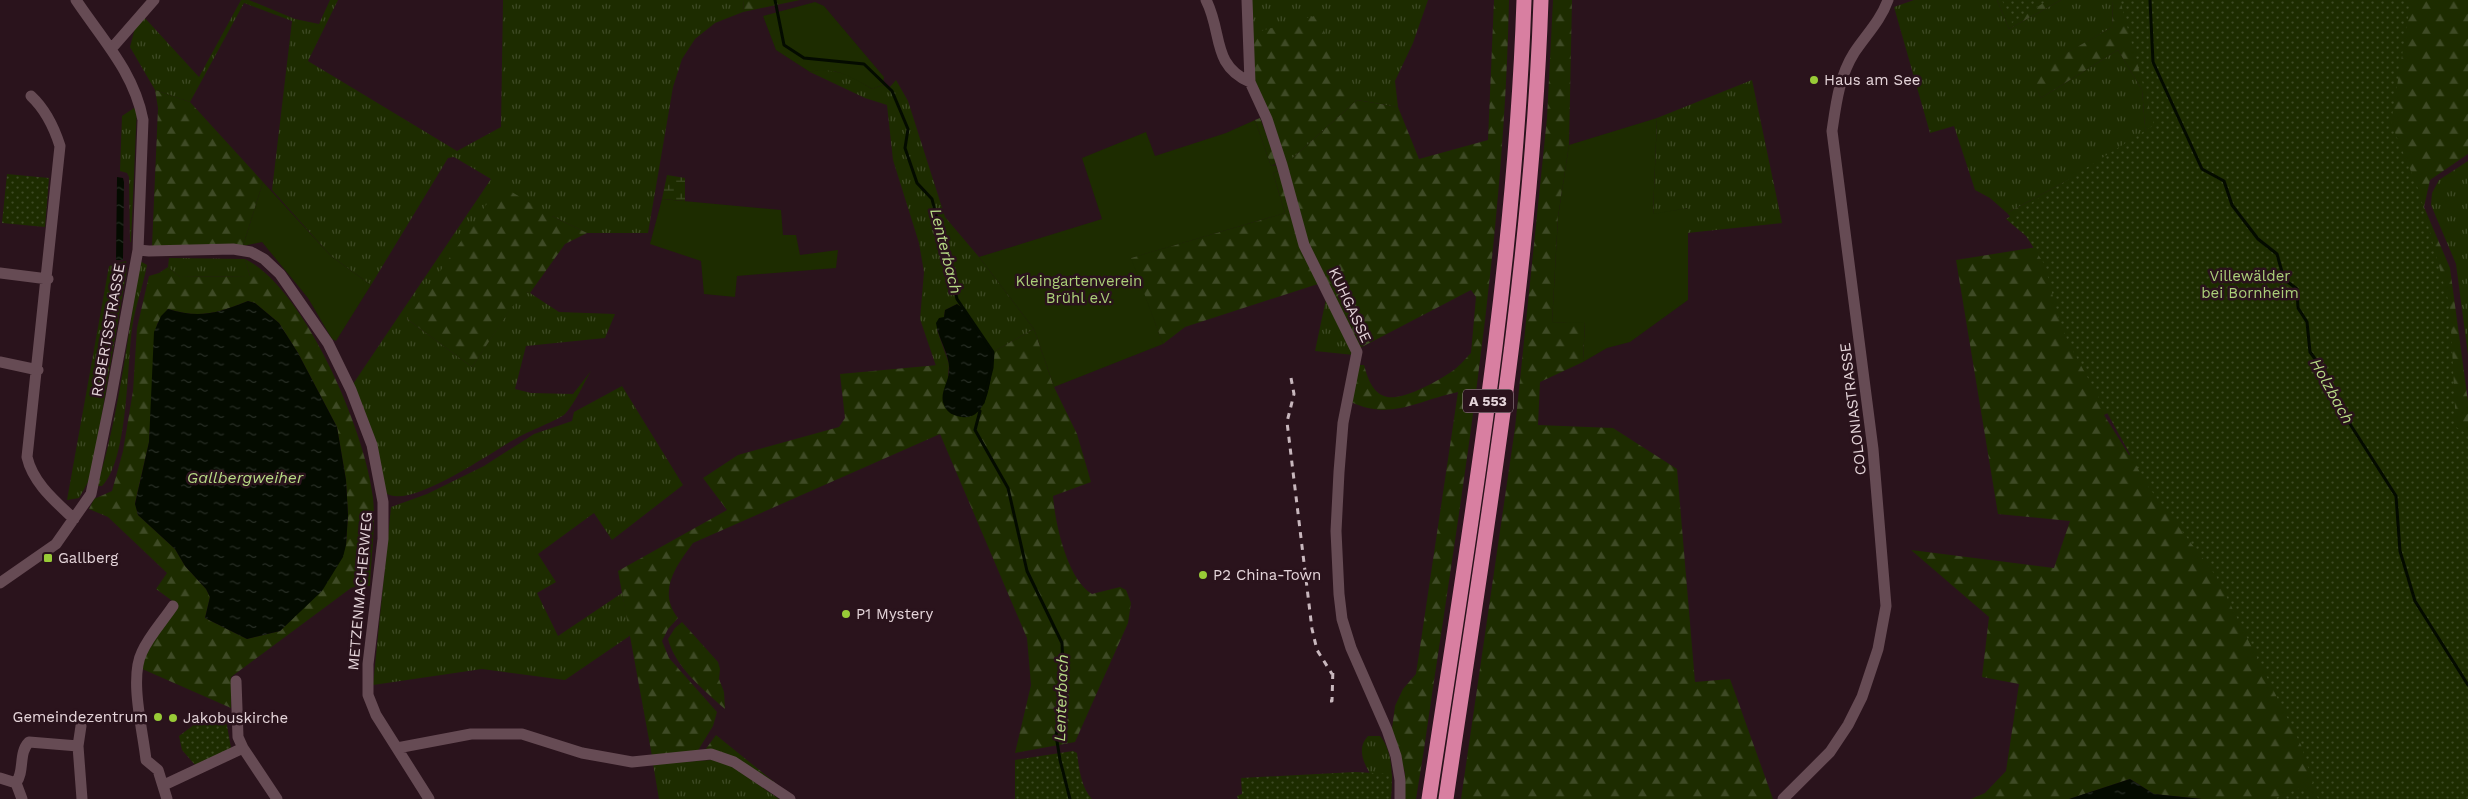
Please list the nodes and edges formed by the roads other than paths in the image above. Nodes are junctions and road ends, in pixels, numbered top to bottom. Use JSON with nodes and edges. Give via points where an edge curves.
{"nodes":[{"id":1,"x":76,"y":0,"type":"edge"},
{"id":2,"x":154,"y":0,"type":"edge"},
{"id":3,"x":1206,"y":0,"type":"edge"},
{"id":4,"x":1247,"y":0,"type":"edge"},
{"id":5,"x":1524,"y":0,"type":"edge"},
{"id":6,"x":1541,"y":0,"type":"edge"},
{"id":7,"x":1888,"y":0,"type":"edge"},
{"id":8,"x":112,"y":48,"type":"junction"},
{"id":9,"x":1250,"y":82,"type":"junction"},
{"id":10,"x":31,"y":96,"type":"dead end"},
{"id":11,"x":138,"y":250,"type":"junction"},
{"id":12,"x":0,"y":273,"type":"edge"},
{"id":13,"x":48,"y":279,"type":"junction"},
{"id":14,"x":0,"y":362,"type":"edge"},
{"id":15,"x":38,"y":370,"type":"junction"},
{"id":16,"x":74,"y":519,"type":"junction"},
{"id":17,"x":0,"y":583,"type":"edge"},
{"id":18,"x":173,"y":606,"type":"dead end"},
{"id":19,"x":236,"y":681,"type":"dead end"},
{"id":20,"x":81,"y":726,"type":"dead end"},
{"id":21,"x":78,"y":746,"type":"junction"},
{"id":22,"x":243,"y":748,"type":"junction"},
{"id":23,"x":397,"y":748,"type":"junction"},
{"id":24,"x":0,"y":778,"type":"edge"},
{"id":25,"x":16,"y":784,"type":"junction"},
{"id":26,"x":164,"y":785,"type":"junction"},
{"id":27,"x":22,"y":799,"type":"edge"},
{"id":28,"x":82,"y":799,"type":"edge"},
{"id":29,"x":167,"y":799,"type":"edge"},
{"id":30,"x":277,"y":799,"type":"edge"},
{"id":31,"x":429,"y":799,"type":"edge"},
{"id":32,"x":790,"y":799,"type":"edge"},
{"id":33,"x":1400,"y":799,"type":"edge"},
{"id":34,"x":1429,"y":799,"type":"edge"},
{"id":35,"x":1446,"y":799,"type":"edge"},
{"id":36,"x":1783,"y":799,"type":"edge"}],
"edges":[{"from":1,"to":8,"type":"street","name":"ROBERTSSTRASSE"},
{"from":2,"to":8,"type":"street"},
{"from":3,"to":9,"type":"street","via":[[1216,23],[1224,61],[1231,71]]},
{"from":4,"to":9,"type":"street"},
{"from":5,"to":34,"type":"highway","number":"A 553","via":[[1504,264],[1484,433]]},
{"from":6,"to":35,"type":"highway","number":"A 553","via":[[1513,337]]},
{"from":7,"to":36,"type":"street","name":"COLONIASTRASSE","via":[[1884,13],[1853,54],[1839,87],[1832,131],[1873,449],[1886,606],[1878,649],[1862,697],[1848,724],[1830,752]]},
{"from":8,"to":11,"type":"street","name":"ROBERTSSTRASSE","via":[[134,86],[143,120]]},
{"from":9,"to":33,"type":"street","name":"KUHGASSE","via":[[1284,169],[1304,245],[1357,352],[1343,423],[1339,472],[1336,531],[1339,594],[1351,648],[1387,730],[1399,769]]},
{"from":10,"to":13,"type":"street","via":[[55,130],[60,146]]},
{"from":11,"to":16,"type":"street","name":"ROBERTSSTRASSE","via":[[91,494]]},
{"from":11,"to":23,"type":"street","name":"METZENMACHERWEG","via":[[250,252],[264,259],[280,274],[328,343],[351,390],[380,477],[384,520],[367,685],[371,705]]},
{"from":12,"to":13,"type":"street"},
{"from":13,"to":15,"type":"street"},
{"from":14,"to":15,"type":"street"},
{"from":15,"to":16,"type":"street","via":[[28,443],[30,470],[46,492]]},
{"from":16,"to":17,"type":"street","name":"ROBERTSSTRASSE","via":[[56,544]]},
{"from":18,"to":26,"type":"street","via":[[142,652],[137,667],[146,760],[158,770]]},
{"from":19,"to":22,"type":"street","via":[[238,736]]},
{"from":20,"to":21,"type":"street"},
{"from":21,"to":25,"type":"street","via":[[29,742],[24,748],[20,778]]},
{"from":21,"to":28,"type":"street"},
{"from":22,"to":26,"type":"street"},
{"from":22,"to":30,"type":"street"},
{"from":23,"to":31,"type":"street","name":"METZENMACHERWEG"},
{"from":23,"to":32,"type":"street","via":[[471,734],[522,734],[582,753],[632,762],[711,754],[734,762]]},
{"from":24,"to":25,"type":"street"},
{"from":25,"to":27,"type":"street"},
{"from":26,"to":29,"type":"street"}]}
